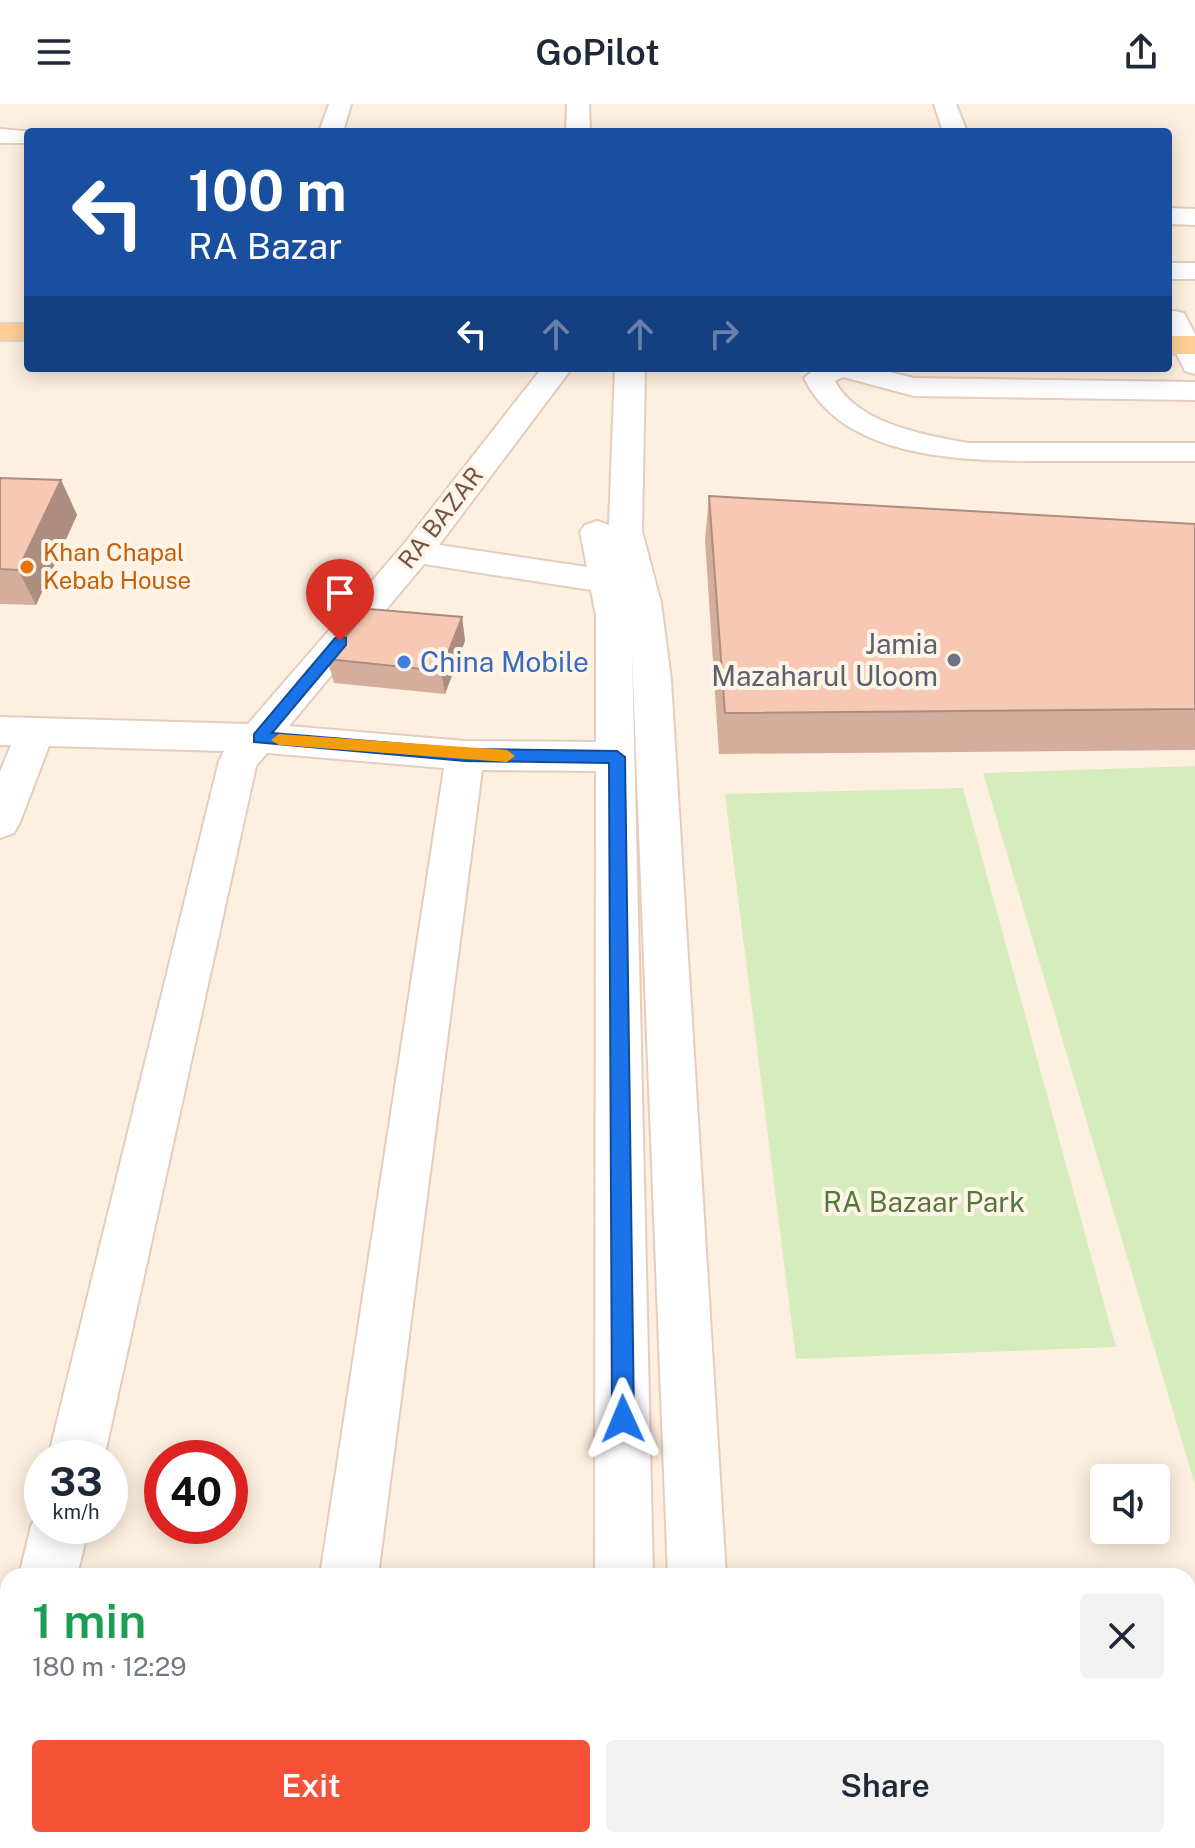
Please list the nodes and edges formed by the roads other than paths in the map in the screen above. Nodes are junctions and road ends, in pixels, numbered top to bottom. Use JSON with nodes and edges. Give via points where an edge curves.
{"nodes":[{"id":1,"x":340,"y":104,"type":"edge"},
{"id":2,"x":578,"y":104,"type":"edge"},
{"id":3,"x":945,"y":104,"type":"edge"},
{"id":4,"x":332,"y":128,"type":"edge"},
{"id":5,"x":578,"y":128,"type":"edge"},
{"id":6,"x":954,"y":128,"type":"edge"},
{"id":7,"x":0,"y":136,"type":"edge"},
{"id":8,"x":24,"y":136,"type":"edge"},
{"id":9,"x":1172,"y":216,"type":"edge"},
{"id":10,"x":1195,"y":217,"type":"edge"},
{"id":11,"x":1172,"y":241,"type":"edge"},
{"id":12,"x":1195,"y":242,"type":"edge"},
{"id":13,"x":1172,"y":271,"type":"edge"},
{"id":14,"x":1195,"y":271,"type":"edge"},
{"id":15,"x":0,"y":309,"type":"edge"},
{"id":16,"x":24,"y":309,"type":"edge"},
{"id":17,"x":0,"y":332,"type":"edge"},
{"id":18,"x":24,"y":332,"type":"edge"},
{"id":19,"x":554,"y":372,"type":"edge"},
{"id":20,"x":606,"y":372,"type":"edge"},
{"id":21,"x":630,"y":372,"type":"edge"},
{"id":22,"x":832,"y":372,"type":"edge"},
{"id":23,"x":843,"y":372,"type":"edge"},
{"id":24,"x":854,"y":372,"type":"edge"},
{"id":25,"x":1195,"y":375,"type":"edge"},
{"id":26,"x":895,"y":384,"type":"junction"},
{"id":27,"x":1195,"y":391,"type":"edge"},
{"id":28,"x":1195,"y":404,"type":"edge"},
{"id":29,"x":1195,"y":428,"type":"edge"},
{"id":30,"x":1195,"y":452,"type":"edge"},
{"id":31,"x":416,"y":552,"type":"junction"},
{"id":32,"x":608,"y":581,"type":"junction"},
{"id":33,"x":18,"y":732,"type":"edge"},
{"id":34,"x":259,"y":738,"type":"junction"},
{"id":35,"x":465,"y":755,"type":"junction"},
{"id":36,"x":617,"y":757,"type":"junction"},
{"id":37,"x":0,"y":822,"type":"edge"},
{"id":38,"x":80,"y":1440,"type":"edge"},
{"id":39,"x":56,"y":1544,"type":"edge"},
{"id":40,"x":50,"y":1568,"type":"edge"},
{"id":41,"x":350,"y":1568,"type":"edge"},
{"id":42,"x":624,"y":1568,"type":"edge"},
{"id":43,"x":697,"y":1568,"type":"edge"}],
"edges":[{"from":1,"to":4,"type":"street"},
{"from":2,"to":5,"type":"street"},
{"from":3,"to":6,"type":"street"},
{"from":7,"to":8,"type":"street"},
{"from":9,"to":10,"type":"street"},
{"from":11,"to":12,"type":"street"},
{"from":13,"to":14,"type":"street"},
{"from":15,"to":16,"type":"main road"},
{"from":17,"to":18,"type":"main road"},
{"from":19,"to":31,"type":"street","name":"RA BAZAR"},
{"from":20,"to":32,"type":"street","via":[[597,531]]},
{"from":21,"to":43,"type":"street","via":[[625,531],[648,624]]},
{"from":22,"to":30,"type":"street","via":[[819,378],[831,399],[876,427],[934,446],[968,452]]},
{"from":23,"to":29,"type":"street","via":[[871,403],[929,422]]},
{"from":24,"to":26,"type":"street"},
{"from":25,"to":26,"type":"street","via":[[948,374]]},
{"from":26,"to":27,"type":"street"},
{"from":26,"to":28,"type":"street","via":[[908,396],[926,400]]},
{"from":31,"to":32,"type":"street"},
{"from":31,"to":34,"type":"street","name":"RA BAZAR"},
{"from":32,"to":36,"type":"street","via":[[614,616]]},
{"from":33,"to":34,"type":"street"},
{"from":33,"to":37,"type":"street"},
{"from":34,"to":35,"type":"street"},
{"from":34,"to":38,"type":"street","name":"RA BAZAR","via":[[238,761]]},
{"from":35,"to":36,"type":"street"},
{"from":35,"to":41,"type":"street"},
{"from":36,"to":42,"type":"street"},
{"from":39,"to":40,"type":"street"}]}
